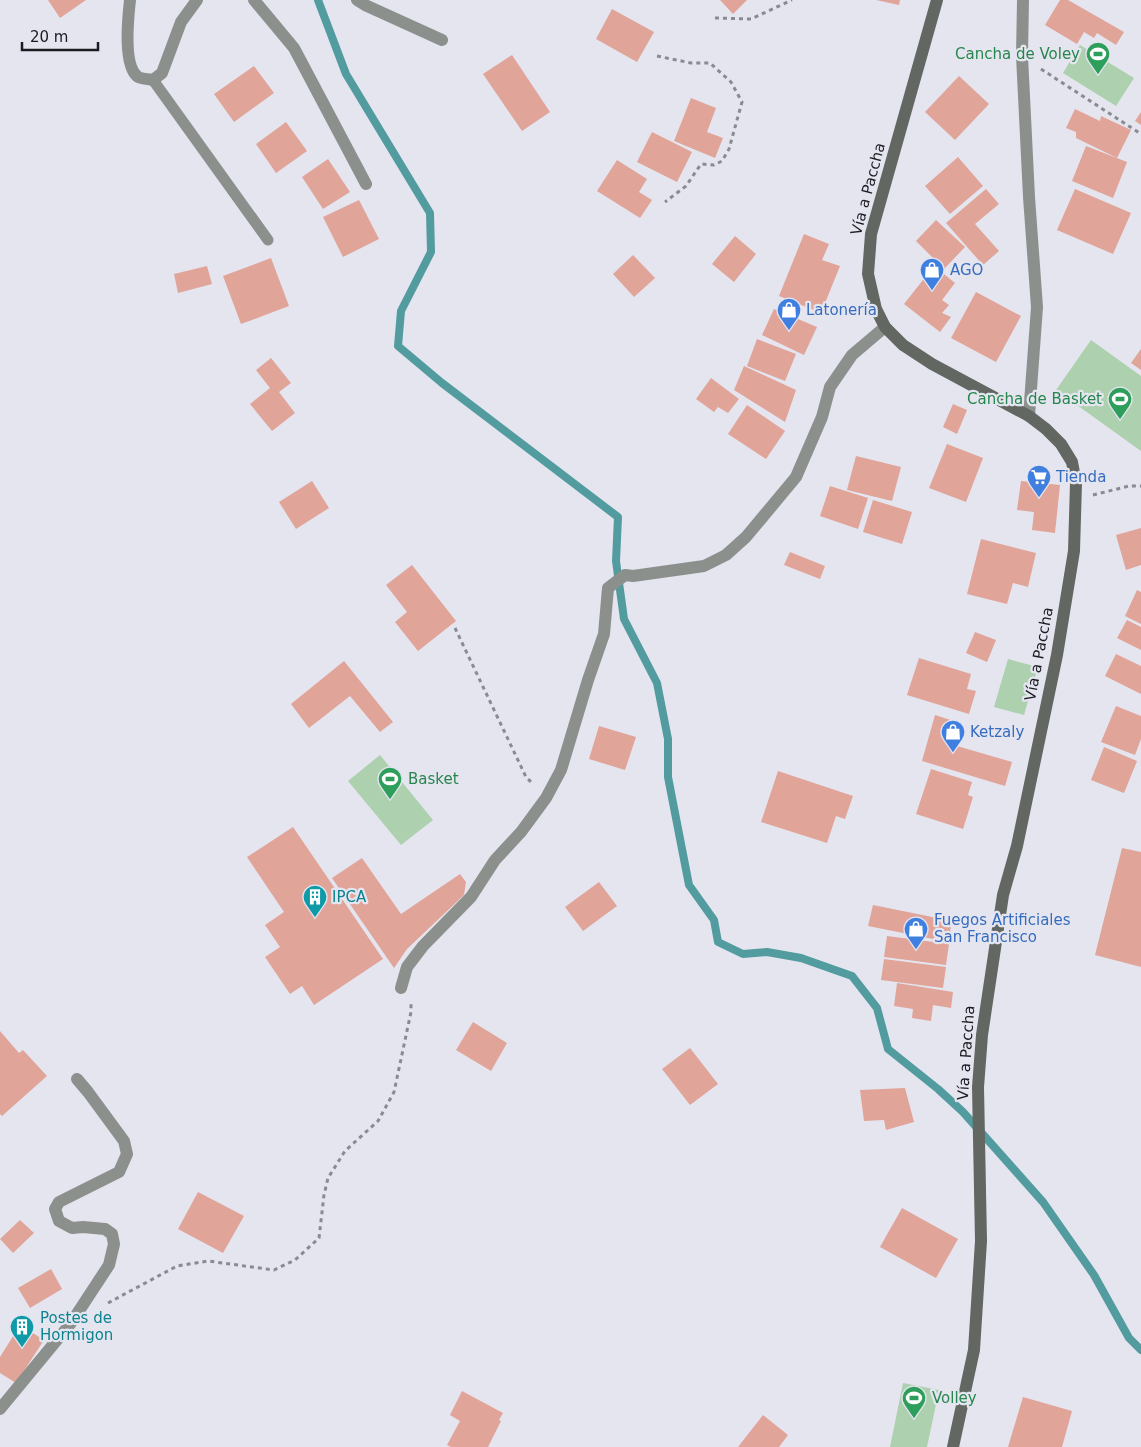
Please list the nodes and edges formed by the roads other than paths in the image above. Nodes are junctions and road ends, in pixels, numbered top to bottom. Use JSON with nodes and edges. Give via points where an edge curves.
{"nodes":[{"id":1,"x":130,"y":0,"type":"edge"},
{"id":2,"x":197,"y":0,"type":"edge"},
{"id":3,"x":254,"y":0,"type":"edge"},
{"id":4,"x":357,"y":0,"type":"edge"},
{"id":5,"x":937,"y":0,"type":"edge"},
{"id":6,"x":1023,"y":0,"type":"edge"},
{"id":7,"x":442,"y":40,"type":"dead end"},
{"id":8,"x":153,"y":80,"type":"junction"},
{"id":9,"x":366,"y":184,"type":"dead end"},
{"id":10,"x":268,"y":240,"type":"dead end"},
{"id":11,"x":885,"y":327,"type":"junction"},
{"id":12,"x":1029,"y":416,"type":"junction"},
{"id":13,"x":401,"y":988,"type":"road end"},
{"id":14,"x":77,"y":1079,"type":"dead end"},
{"id":15,"x":0,"y":1408,"type":"edge"},
{"id":16,"x":953,"y":1447,"type":"edge"}],
"edges":[{"from":1,"to":8,"type":"street","via":[[127,38],[131,70],[140,78]]},
{"from":2,"to":8,"type":"street","via":[[181,22],[162,73]]},
{"from":3,"to":9,"type":"street","via":[[294,48]]},
{"from":4,"to":7,"type":"street"},
{"from":5,"to":11,"type":"main road","name":"Vía a Paccha","via":[[870,234],[868,274],[876,309]]},
{"from":6,"to":12,"type":"street","via":[[1022,56],[1036,307]]},
{"from":8,"to":10,"type":"lane"},
{"from":11,"to":12,"type":"main road","name":"Vía a Paccha","via":[[903,345],[932,364]]},
{"from":11,"to":13,"type":"street","via":[[852,354],[830,387],[822,417],[796,477],[746,537],[726,555],[704,566],[625,575],[608,588],[604,634],[561,770],[546,798],[495,860],[471,897],[407,967]]},
{"from":12,"to":16,"type":"main road","name":"Vía a Paccha","via":[[1061,444],[1072,462],[1076,482],[1074,551],[1057,654],[1004,895],[989,983],[978,1087],[980,1241],[974,1350]]},
{"from":14,"to":15,"type":"street","via":[[120,1134],[127,1154],[118,1172],[59,1202],[55,1209],[59,1220],[72,1228],[105,1229],[112,1234],[113,1255],[110,1266],[75,1318]]}]}
